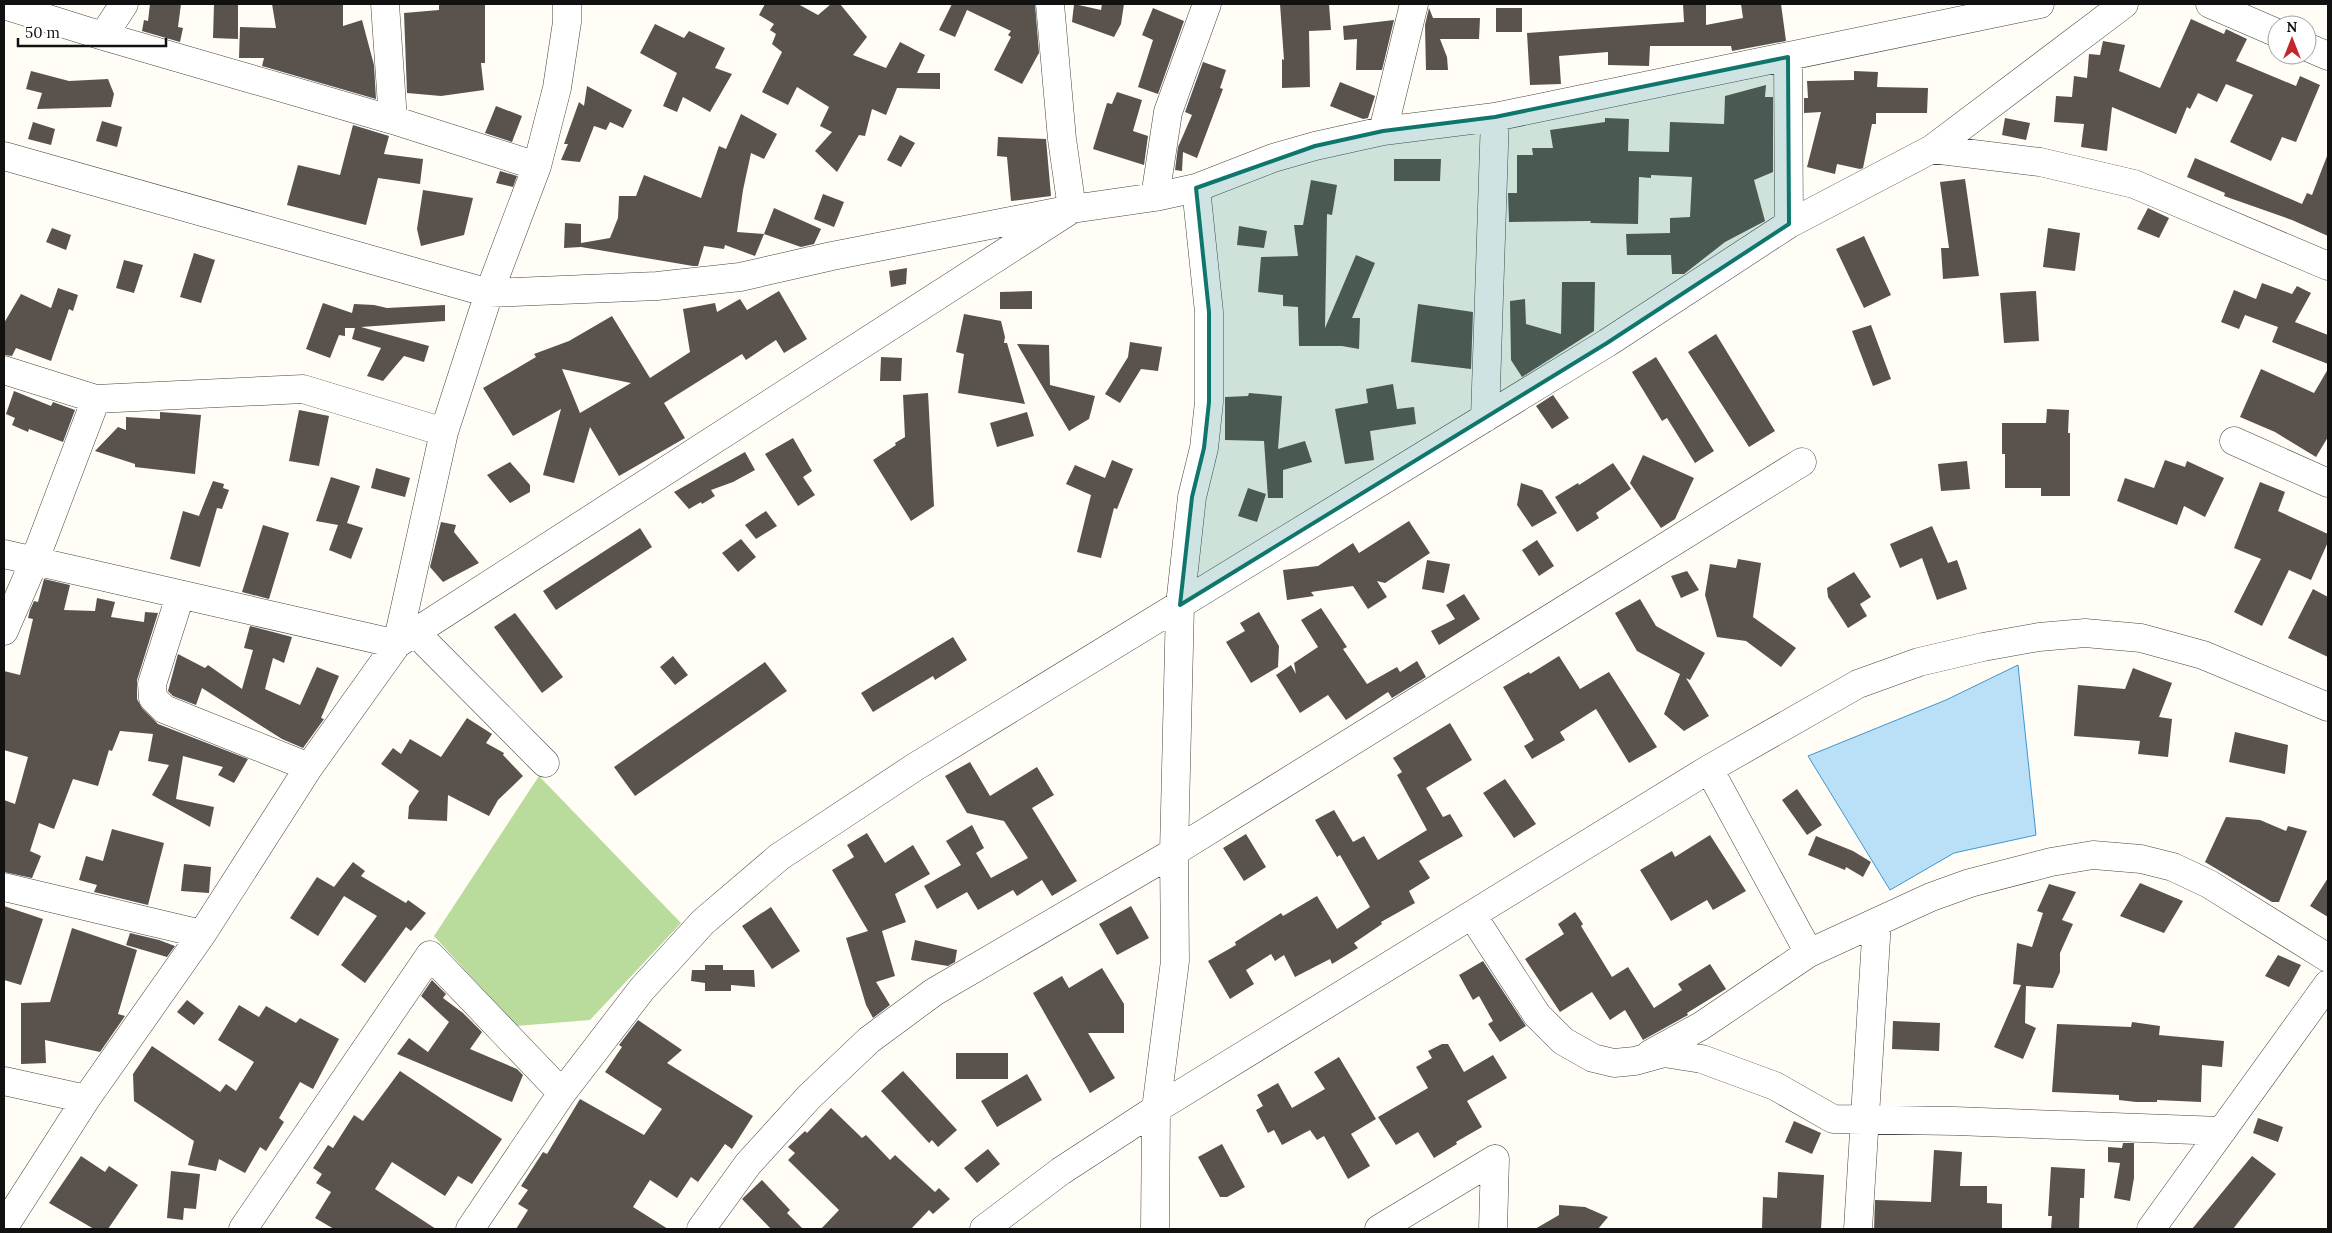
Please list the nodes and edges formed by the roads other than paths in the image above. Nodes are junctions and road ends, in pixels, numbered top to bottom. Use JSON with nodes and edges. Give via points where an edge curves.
{"nodes":[{"id":1,"x":124,"y":4,"type":"edge"},
{"id":2,"x":385,"y":4,"type":"edge"},
{"id":3,"x":567,"y":4,"type":"edge"},
{"id":4,"x":1050,"y":4,"type":"edge"},
{"id":5,"x":1207,"y":4,"type":"edge"},
{"id":6,"x":1414,"y":4,"type":"edge"},
{"id":7,"x":2040,"y":4,"type":"edge"},
{"id":8,"x":2124,"y":4,"type":"edge"},
{"id":9,"x":2210,"y":4,"type":"edge"},
{"id":10,"x":4,"y":5,"type":"edge"},
{"id":11,"x":2267,"y":29,"type":"edge"},
{"id":12,"x":103,"y":36,"type":"junction"},
{"id":13,"x":1788,"y":57,"type":"junction"},
{"id":14,"x":1494,"y":117,"type":"junction"},
{"id":15,"x":394,"y":120,"type":"junction"},
{"id":16,"x":1383,"y":131,"type":"junction"},
{"id":17,"x":1932,"y":149,"type":"junction"},
{"id":18,"x":4,"y":156,"type":"edge"},
{"id":19,"x":537,"y":166,"type":"junction"},
{"id":20,"x":1196,"y":188,"type":"junction"},
{"id":21,"x":1155,"y":197,"type":"junction"},
{"id":22,"x":1072,"y":209,"type":"junction"},
{"id":23,"x":1789,"y":224,"type":"junction"},
{"id":24,"x":2328,"y":266,"type":"edge"},
{"id":25,"x":490,"y":293,"type":"junction"},
{"id":26,"x":4,"y":370,"type":"edge"},
{"id":27,"x":96,"y":399,"type":"junction"},
{"id":28,"x":1485,"y":418,"type":"junction"},
{"id":29,"x":444,"y":432,"type":"junction"},
{"id":30,"x":2234,"y":441,"type":"dead end"},
{"id":31,"x":1802,"y":462,"type":"dead end"},
{"id":32,"x":2328,"y":483,"type":"edge"},
{"id":33,"x":4,"y":554,"type":"edge"},
{"id":34,"x":34,"y":562,"type":"junction"},
{"id":35,"x":180,"y":596,"type":"junction"},
{"id":36,"x":1180,"y":605,"type":"junction"},
{"id":37,"x":4,"y":631,"type":"edge"},
{"id":38,"x":405,"y":632,"type":"junction"},
{"id":39,"x":2328,"y":707,"type":"edge"},
{"id":40,"x":545,"y":763,"type":"dead end"},
{"id":41,"x":309,"y":767,"type":"junction"},
{"id":42,"x":1709,"y":769,"type":"junction"},
{"id":43,"x":1174,"y":852,"type":"junction"},
{"id":44,"x":4,"y":887,"type":"edge"},
{"id":45,"x":1472,"y":915,"type":"junction"},
{"id":46,"x":1878,"y":922,"type":"junction"},
{"id":47,"x":202,"y":934,"type":"junction"},
{"id":48,"x":1809,"y":953,"type":"junction"},
{"id":49,"x":2328,"y":958,"type":"edge"},
{"id":50,"x":2328,"y":984,"type":"edge"},
{"id":51,"x":1635,"y":1061,"type":"junction"},
{"id":52,"x":4,"y":1081,"type":"edge"},
{"id":53,"x":562,"y":1093,"type":"junction"},
{"id":54,"x":86,"y":1100,"type":"junction"},
{"id":55,"x":1156,"y":1109,"type":"junction"},
{"id":56,"x":1865,"y":1118,"type":"junction"},
{"id":57,"x":2222,"y":1131,"type":"junction"},
{"id":58,"x":4,"y":1228,"type":"edge"},
{"id":59,"x":243,"y":1229,"type":"edge"},
{"id":60,"x":470,"y":1229,"type":"edge"},
{"id":61,"x":701,"y":1229,"type":"edge"},
{"id":62,"x":984,"y":1229,"type":"edge"},
{"id":63,"x":1155,"y":1229,"type":"edge"},
{"id":64,"x":1379,"y":1229,"type":"edge"},
{"id":65,"x":1493,"y":1229,"type":"edge"},
{"id":66,"x":1858,"y":1229,"type":"edge"},
{"id":67,"x":2151,"y":1229,"type":"edge"}],
"edges":[{"from":1,"to":12,"type":"street"},
{"from":2,"to":15,"type":"street"},
{"from":3,"to":19,"type":"street","via":[[557,88]]},
{"from":4,"to":22,"type":"street"},
{"from":5,"to":21,"type":"street","via":[[1168,112]]},
{"from":6,"to":16,"type":"street"},
{"from":7,"to":13,"type":"street"},
{"from":8,"to":17,"type":"street"},
{"from":9,"to":11,"type":"street"},
{"from":10,"to":12,"type":"street"},
{"from":12,"to":15,"type":"street"},
{"from":13,"to":14,"type":"street"},
{"from":13,"to":23,"type":"street"},
{"from":14,"to":16,"type":"street"},
{"from":14,"to":28,"type":"street"},
{"from":15,"to":19,"type":"street"},
{"from":16,"to":20,"type":"street","via":[[1273,158]]},
{"from":17,"to":23,"type":"street"},
{"from":17,"to":24,"type":"street","via":[[2040,162],[2134,184]]},
{"from":18,"to":25,"type":"street"},
{"from":19,"to":25,"type":"street"},
{"from":20,"to":21,"type":"street"},
{"from":20,"to":36,"type":"street","via":[[1210,312],[1210,402],[1204,448],[1192,497]]},
{"from":21,"to":22,"type":"street"},
{"from":22,"to":25,"type":"street","via":[[740,277],[657,286]]},
{"from":22,"to":38,"type":"street"},
{"from":23,"to":28,"type":"street"},
{"from":25,"to":29,"type":"street"},
{"from":26,"to":27,"type":"street"},
{"from":27,"to":29,"type":"street","via":[[303,389]]},
{"from":27,"to":34,"type":"street"},
{"from":28,"to":36,"type":"street"},
{"from":29,"to":38,"type":"street"},
{"from":30,"to":32,"type":"street"},
{"from":31,"to":43,"type":"street"},
{"from":33,"to":34,"type":"street"},
{"from":34,"to":35,"type":"street"},
{"from":34,"to":37,"type":"street"},
{"from":35,"to":38,"type":"street"},
{"from":35,"to":41,"type":"street","via":[[152,684],[153,698],[164,709]]},
{"from":36,"to":43,"type":"street"},
{"from":36,"to":53,"type":"street","via":[[915,767],[779,857],[703,922],[642,989]]},
{"from":38,"to":40,"type":"street"},
{"from":38,"to":41,"type":"street"},
{"from":39,"to":42,"type":"street","via":[[2202,655],[2141,638],[2085,633],[2058,635],[1983,647],[1919,662],[1858,684]]},
{"from":41,"to":47,"type":"street"},
{"from":42,"to":45,"type":"street"},
{"from":42,"to":48,"type":"street"},
{"from":43,"to":55,"type":"street","via":[[1175,961]]},
{"from":43,"to":61,"type":"street","via":[[934,992],[870,1040],[809,1097],[748,1164]]},
{"from":44,"to":47,"type":"street"},
{"from":45,"to":51,"type":"street","via":[[1553,1033],[1593,1058],[1614,1063]]},
{"from":45,"to":55,"type":"street"},
{"from":46,"to":48,"type":"street"},
{"from":46,"to":49,"type":"street","via":[[1970,883],[2093,855],[2141,859],[2173,867],[2209,884]]},
{"from":46,"to":56,"type":"street"},
{"from":47,"to":54,"type":"street"},
{"from":48,"to":51,"type":"street","via":[[1701,1026]]},
{"from":50,"to":57,"type":"street"},
{"from":51,"to":56,"type":"street","via":[[1664,1053],[1702,1059],[1775,1086],[1833,1119]]},
{"from":52,"to":54,"type":"street"},
{"from":53,"to":59,"type":"street","via":[[430,955]]},
{"from":53,"to":60,"type":"street"},
{"from":54,"to":58,"type":"street"},
{"from":55,"to":62,"type":"street","via":[[1062,1171]]},
{"from":55,"to":63,"type":"street"},
{"from":56,"to":57,"type":"street"},
{"from":56,"to":66,"type":"street"},
{"from":57,"to":67,"type":"street"},
{"from":64,"to":65,"type":"street","via":[[1495,1159]]}]}
